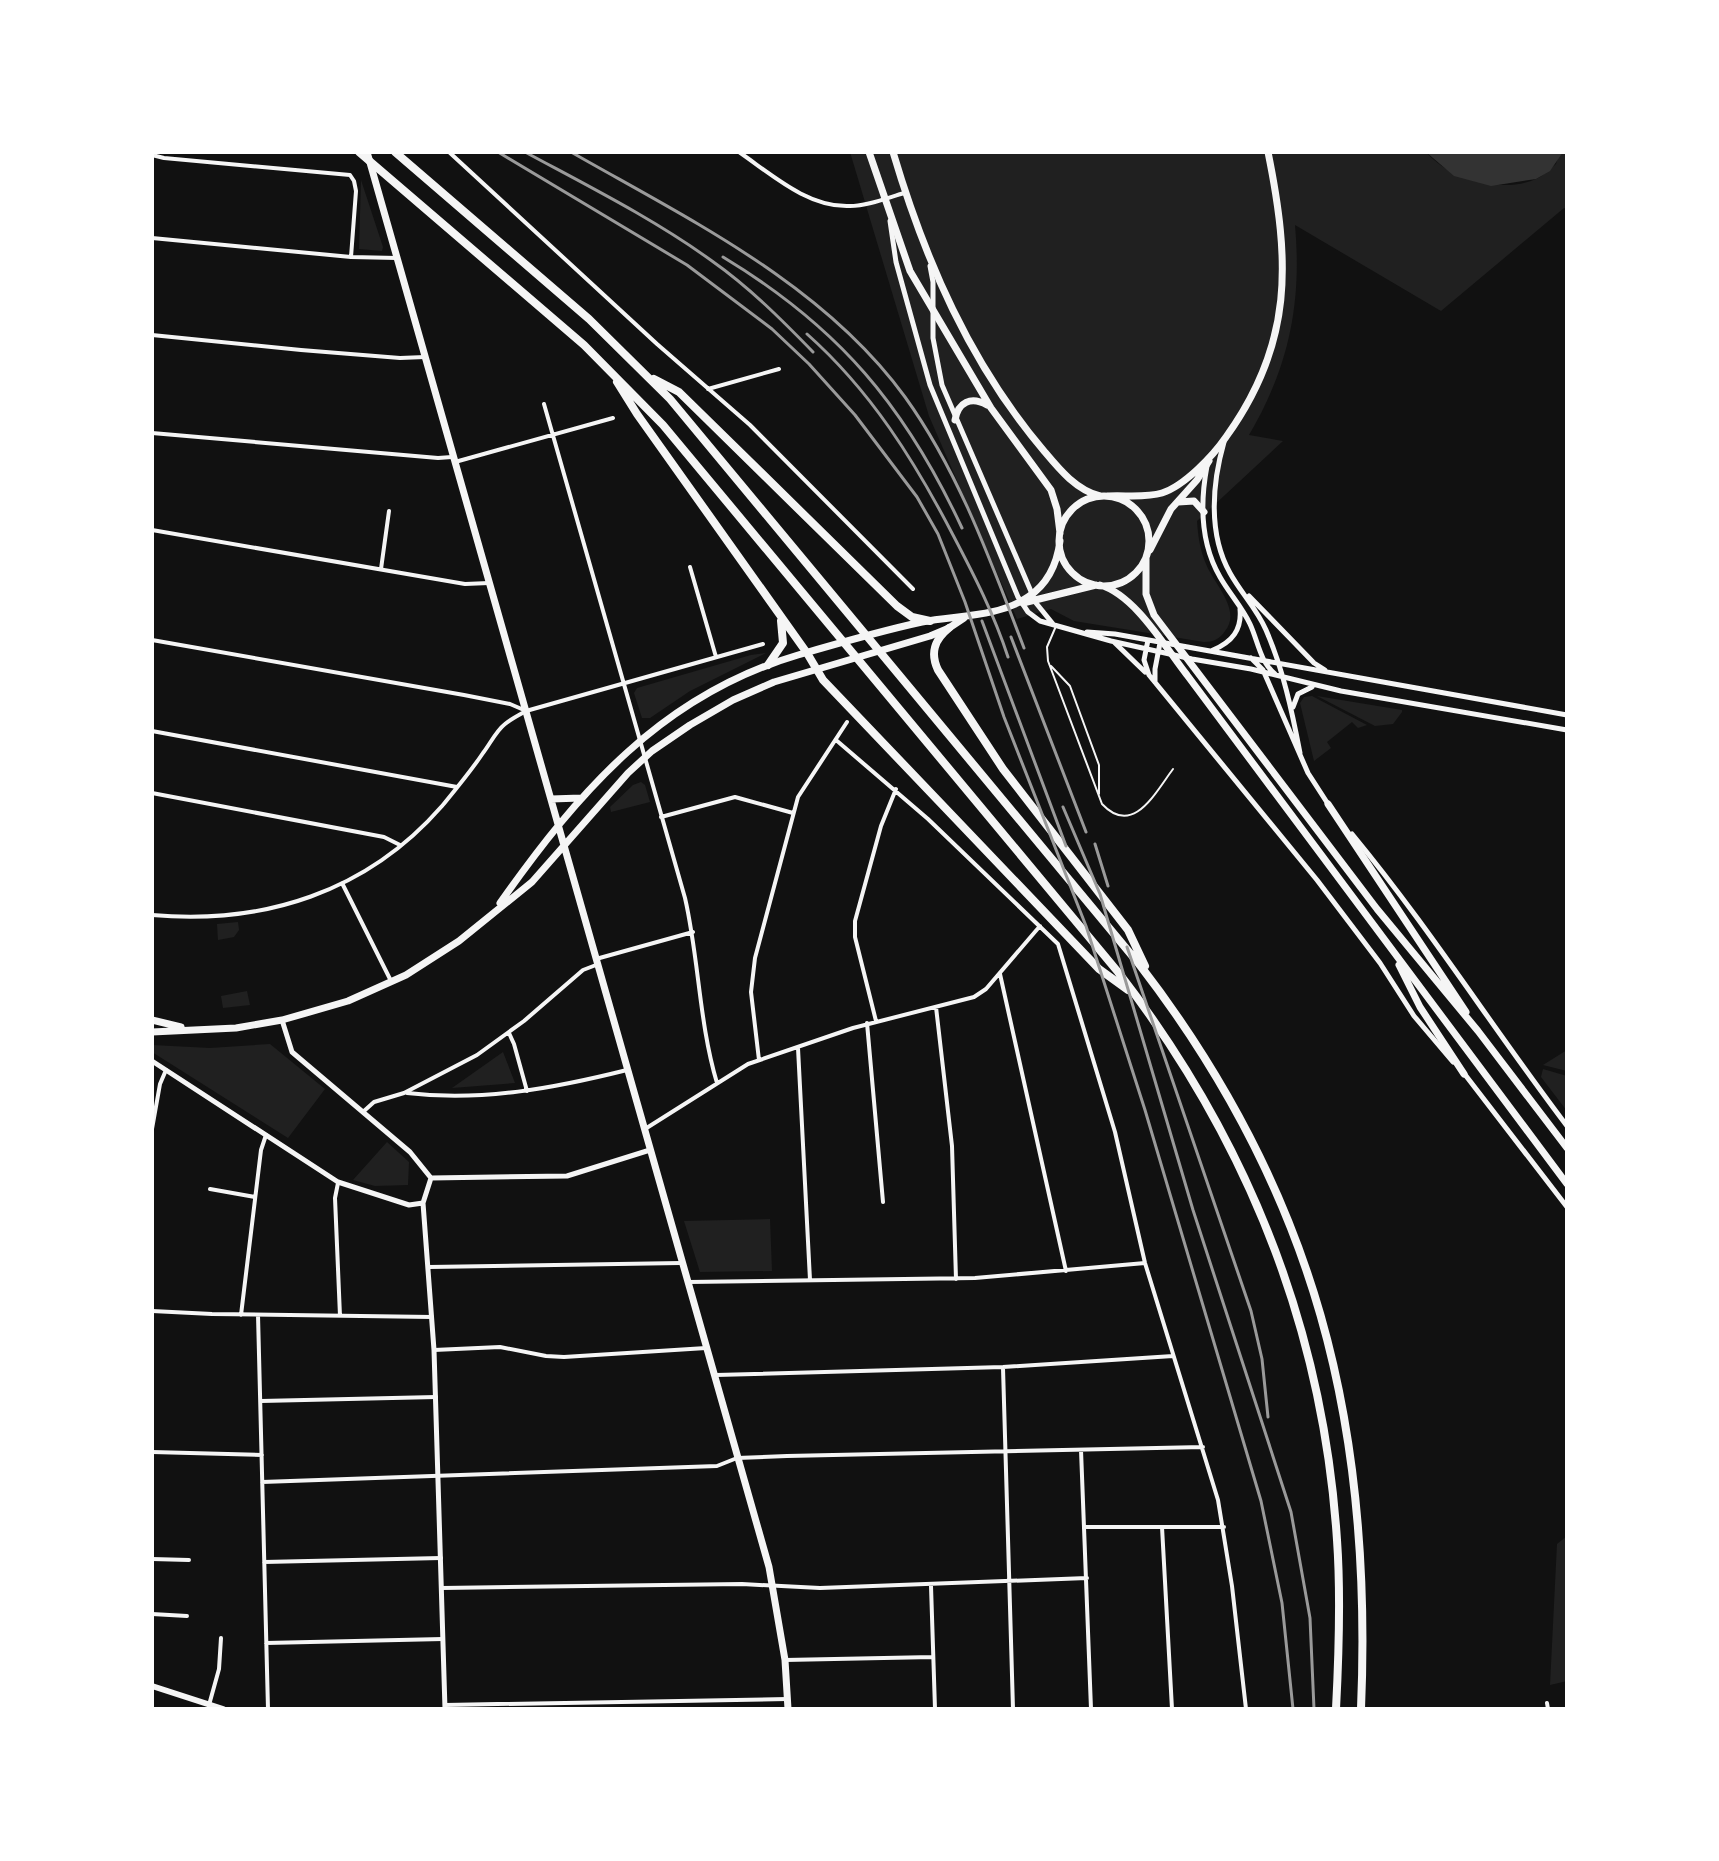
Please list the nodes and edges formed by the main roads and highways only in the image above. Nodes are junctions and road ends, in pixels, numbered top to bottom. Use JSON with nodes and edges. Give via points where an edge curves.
{"nodes":[{"id":1,"x":359,"y":152,"type":"edge"},
{"id":2,"x":367,"y":152,"type":"edge"},
{"id":3,"x":395,"y":152,"type":"edge"},
{"id":4,"x":869,"y":152,"type":"edge"},
{"id":5,"x":893,"y":152,"type":"edge"},
{"id":6,"x":1268,"y":152,"type":"edge"},
{"id":7,"x":608,"y":367,"type":"junction"},
{"id":8,"x":647,"y":375,"type":"junction"},
{"id":9,"x":991,"y":408,"type":"junction"},
{"id":10,"x":955,"y":420,"type":"road end"},
{"id":11,"x":1209,"y":459,"type":"junction"},
{"id":12,"x":1104,"y":496,"type":"junction"},
{"id":13,"x":1173,"y":505,"type":"junction"},
{"id":14,"x":1204,"y":512,"type":"road end"},
{"id":15,"x":1060,"y":537,"type":"junction"},
{"id":16,"x":1146,"y":557,"type":"junction"},
{"id":17,"x":1099,"y":585,"type":"junction"},
{"id":18,"x":1012,"y":605,"type":"junction"},
{"id":19,"x":776,"y":609,"type":"junction"},
{"id":20,"x":964,"y":618,"type":"junction"},
{"id":21,"x":930,"y":621,"type":"junction"},
{"id":22,"x":949,"y":628,"type":"junction"},
{"id":23,"x":807,"y":653,"type":"junction"},
{"id":24,"x":768,"y":665,"type":"junction"},
{"id":25,"x":815,"y":669,"type":"junction"},
{"id":26,"x":581,"y":798,"type":"junction"},
{"id":27,"x":551,"y":799,"type":"junction"},
{"id":28,"x":1328,"y":804,"type":"road end"},
{"id":29,"x":559,"y":828,"type":"junction"},
{"id":30,"x":565,"y":848,"type":"junction"},
{"id":31,"x":497,"y":909,"type":"junction"},
{"id":32,"x":1382,"y":935,"type":"junction"},
{"id":33,"x":1152,"y":981,"type":"junction"},
{"id":34,"x":1138,"y":997,"type":"junction"},
{"id":35,"x":152,"y":1020,"type":"edge"},
{"id":36,"x":187,"y":1029,"type":"junction"},
{"id":37,"x":1478,"y":1031,"type":"junction"},
{"id":38,"x":152,"y":1032,"type":"edge"},
{"id":39,"x":1464,"y":1074,"type":"road end"},
{"id":40,"x":1567,"y":1148,"type":"edge"},
{"id":41,"x":1567,"y":1184,"type":"edge"},
{"id":42,"x":152,"y":1686,"type":"edge"},
{"id":43,"x":212,"y":1707,"type":"edge"},
{"id":44,"x":223,"y":1709,"type":"edge"},
{"id":45,"x":788,"y":1709,"type":"edge"},
{"id":46,"x":1336,"y":1709,"type":"edge"},
{"id":47,"x":1361,"y":1709,"type":"edge"}],
"edges":[{"from":1,"to":7,"type":"highway"},
{"from":2,"to":27,"type":"main road"},
{"from":3,"to":8,"type":"highway"},
{"from":4,"to":9,"type":"main road","via":[[910,271]]},
{"from":5,"to":12,"type":"main road","via":[[926,249],[965,334],[1014,414],[1064,474]]},
{"from":6,"to":11,"type":"main road","via":[[1283,249],[1281,307],[1260,382]]},
{"from":7,"to":19,"type":"highway"},
{"from":7,"to":34,"type":"highway","via":[[674,437]]},
{"from":8,"to":21,"type":"highway","via":[[679,392],[903,612]]},
{"from":8,"to":33,"type":"highway"},
{"from":9,"to":10,"type":"main road","via":[[969,400],[959,407]]},
{"from":9,"to":15,"type":"main road","via":[[1051,490]]},
{"from":11,"to":12,"type":"main road","via":[[1164,492]]},
{"from":11,"to":13,"type":"main road","via":[[1200,477]]},
{"from":12,"to":15,"type":"main road","via":[[1074,508]]},
{"from":12,"to":16,"type":"main road","via":[[1128,503],[1143,518],[1149,538]]},
{"from":13,"to":14,"type":"main road","via":[[1189,500]]},
{"from":13,"to":16,"type":"main road"},
{"from":15,"to":17,"type":"main road","via":[[1070,570]]},
{"from":15,"to":18,"type":"main road","via":[[1053,567],[1039,587]]},
{"from":16,"to":17,"type":"main road","via":[[1127,579]]},
{"from":16,"to":37,"type":"main road","via":[[1146,598],[1157,618],[1372,903]]},
{"from":17,"to":18,"type":"main road"},
{"from":17,"to":32,"type":"main road","via":[[1118,593],[1142,617]]},
{"from":18,"to":20,"type":"main road"},
{"from":19,"to":23,"type":"highway"},
{"from":19,"to":24,"type":"highway","via":[[784,640]]},
{"from":20,"to":21,"type":"main road"},
{"from":20,"to":22,"type":"main road"},
{"from":21,"to":23,"type":"main road"},
{"from":22,"to":25,"type":"main road"},
{"from":22,"to":33,"type":"highway","via":[[935,644],[934,661],[1003,769],[1128,930]]},
{"from":23,"to":24,"type":"main road"},
{"from":23,"to":25,"type":"highway"},
{"from":24,"to":26,"type":"main road","via":[[672,715]]},
{"from":25,"to":30,"type":"main road","via":[[718,708],[644,758]]},
{"from":25,"to":34,"type":"highway","via":[[1099,969]]},
{"from":26,"to":27,"type":"main road"},
{"from":26,"to":29,"type":"main road"},
{"from":27,"to":29,"type":"main road"},
{"from":28,"to":37,"type":"main road"},
{"from":29,"to":30,"type":"main road"},
{"from":29,"to":31,"type":"main road"},
{"from":30,"to":31,"type":"main road"},
{"from":30,"to":45,"type":"main road","via":[[773,1587]]},
{"from":31,"to":36,"type":"main road","via":[[439,955],[348,1001],[282,1020]]},
{"from":32,"to":39,"type":"main road"},
{"from":32,"to":41,"type":"main road"},
{"from":33,"to":47,"type":"highway","via":[[1238,1111],[1279,1196],[1334,1362],[1360,1528]]},
{"from":34,"to":46,"type":"highway","via":[[1184,1063],[1259,1209],[1312,1371],[1337,1539]]},
{"from":35,"to":36,"type":"main road"},
{"from":36,"to":38,"type":"main road"},
{"from":37,"to":40,"type":"main road"},
{"from":42,"to":43,"type":"main road"},
{"from":43,"to":44,"type":"main road"}]}
